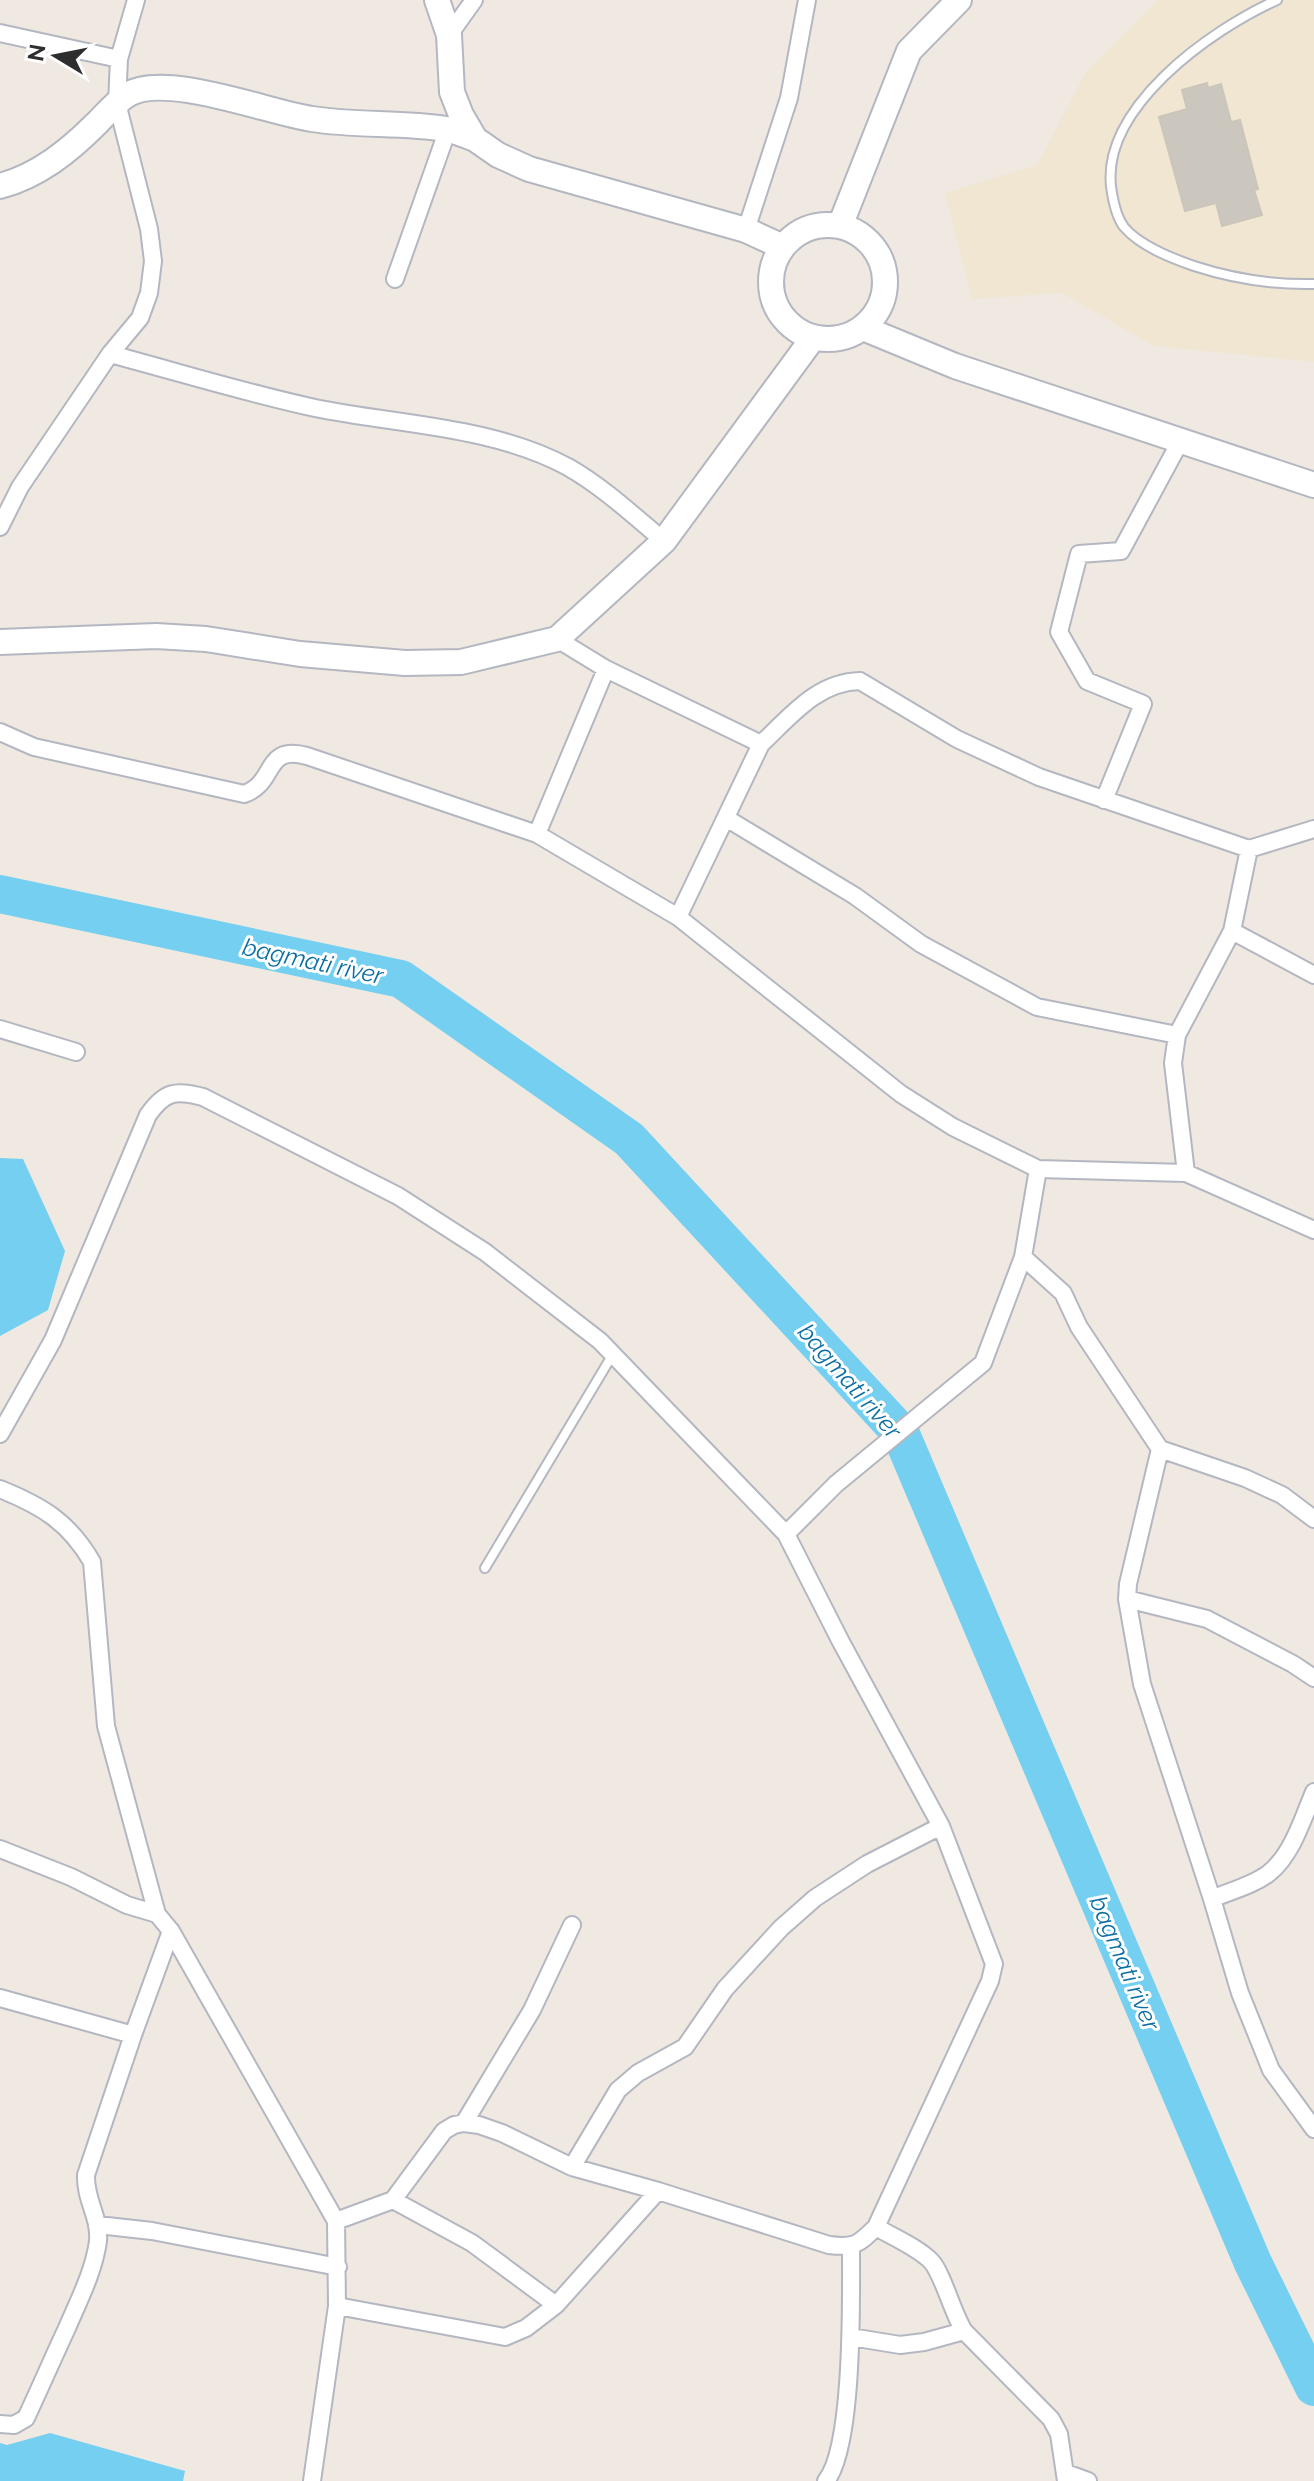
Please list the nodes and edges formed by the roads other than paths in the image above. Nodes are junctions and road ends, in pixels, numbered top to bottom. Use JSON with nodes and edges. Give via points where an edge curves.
{"nodes":[{"id":1,"x":136,"y":0,"type":"edge"},
{"id":2,"x":437,"y":0,"type":"edge"},
{"id":3,"x":474,"y":0,"type":"edge"},
{"id":4,"x":807,"y":0,"type":"edge"},
{"id":5,"x":959,"y":0,"type":"edge"},
{"id":6,"x":1277,"y":0,"type":"edge"},
{"id":7,"x":0,"y":33,"type":"edge"},
{"id":8,"x":449,"y":35,"type":"junction"},
{"id":9,"x":119,"y":59,"type":"junction"},
{"id":10,"x":117,"y":103,"type":"junction"},
{"id":11,"x":448,"y":129,"type":"junction"},
{"id":12,"x":475,"y":139,"type":"junction"},
{"id":13,"x":0,"y":186,"type":"edge"},
{"id":14,"x":840,"y":226,"type":"junction"},
{"id":15,"x":746,"y":230,"type":"junction"},
{"id":16,"x":783,"y":247,"type":"junction"},
{"id":17,"x":395,"y":279,"type":"dead end"},
{"id":18,"x":1314,"y":284,"type":"edge"},
{"id":19,"x":863,"y":328,"type":"junction"},
{"id":20,"x":813,"y":338,"type":"junction"},
{"id":21,"x":110,"y":354,"type":"junction"},
{"id":22,"x":1181,"y":440,"type":"junction"},
{"id":23,"x":1314,"y":472,"type":"edge"},
{"id":24,"x":1287,"y":475,"type":"junction"},
{"id":25,"x":1314,"y":485,"type":"edge"},
{"id":26,"x":5,"y":508,"type":"edge"},
{"id":27,"x":0,"y":527,"type":"edge"},
{"id":28,"x":664,"y":541,"type":"junction"},
{"id":29,"x":557,"y":639,"type":"junction"},
{"id":30,"x":0,"y":642,"type":"edge"},
{"id":31,"x":606,"y":669,"type":"junction"},
{"id":32,"x":0,"y":732,"type":"edge"},
{"id":33,"x":761,"y":744,"type":"junction"},
{"id":34,"x":1104,"y":800,"type":"junction"},
{"id":35,"x":726,"y":818,"type":"junction"},
{"id":36,"x":1314,"y":829,"type":"edge"},
{"id":37,"x":537,"y":834,"type":"junction"},
{"id":38,"x":1249,"y":849,"type":"junction"},
{"id":39,"x":678,"y":917,"type":"junction"},
{"id":40,"x":1232,"y":931,"type":"junction"},
{"id":41,"x":1314,"y":975,"type":"edge"},
{"id":42,"x":0,"y":1029,"type":"edge"},
{"id":43,"x":1177,"y":1035,"type":"junction"},
{"id":44,"x":76,"y":1052,"type":"dead end"},
{"id":45,"x":1038,"y":1169,"type":"junction"},
{"id":46,"x":1186,"y":1173,"type":"junction"},
{"id":47,"x":1314,"y":1230,"type":"edge"},
{"id":48,"x":1023,"y":1257,"type":"junction"},
{"id":49,"x":613,"y":1354,"type":"junction"},
{"id":50,"x":0,"y":1434,"type":"edge"},
{"id":51,"x":1160,"y":1449,"type":"junction"},
{"id":52,"x":0,"y":1489,"type":"edge"},
{"id":53,"x":1314,"y":1519,"type":"edge"},
{"id":54,"x":786,"y":1534,"type":"junction"},
{"id":55,"x":485,"y":1568,"type":"dead end"},
{"id":56,"x":1127,"y":1599,"type":"junction"},
{"id":57,"x":1314,"y":1678,"type":"edge"},
{"id":58,"x":1314,"y":1792,"type":"edge"},
{"id":59,"x":941,"y":1826,"type":"junction"},
{"id":60,"x":0,"y":1849,"type":"edge"},
{"id":61,"x":1212,"y":1899,"type":"junction"},
{"id":62,"x":157,"y":1914,"type":"junction"},
{"id":63,"x":572,"y":1925,"type":"dead end"},
{"id":64,"x":171,"y":1931,"type":"junction"},
{"id":65,"x":0,"y":1998,"type":"edge"},
{"id":66,"x":133,"y":2035,"type":"junction"},
{"id":67,"x":464,"y":2123,"type":"junction"},
{"id":68,"x":1314,"y":2129,"type":"edge"},
{"id":69,"x":572,"y":2167,"type":"junction"},
{"id":70,"x":658,"y":2191,"type":"junction"},
{"id":71,"x":393,"y":2200,"type":"junction"},
{"id":72,"x":336,"y":2221,"type":"junction"},
{"id":73,"x":98,"y":2225,"type":"junction"},
{"id":74,"x":876,"y":2227,"type":"junction"},
{"id":75,"x":851,"y":2247,"type":"junction"},
{"id":76,"x":338,"y":2267,"type":"junction"},
{"id":77,"x":556,"y":2305,"type":"junction"},
{"id":78,"x":337,"y":2306,"type":"junction"},
{"id":79,"x":964,"y":2331,"type":"junction"},
{"id":80,"x":851,"y":2337,"type":"junction"},
{"id":81,"x":0,"y":2424,"type":"edge"},
{"id":82,"x":1066,"y":2477,"type":"edge"},
{"id":83,"x":312,"y":2481,"type":"edge"},
{"id":84,"x":826,"y":2481,"type":"edge"},
{"id":85,"x":1088,"y":2481,"type":"edge"}],
"edges":[{"from":1,"to":9,"type":"street"},
{"from":2,"to":8,"type":"street"},
{"from":3,"to":8,"type":"street"},
{"from":4,"to":15,"type":"street","via":[[789,98]]},
{"from":5,"to":14,"type":"street","via":[[909,51]]},
{"from":6,"to":18,"type":"lane","via":[[1209,38],[1147,96],[1126,123],[1110,181],[1115,210],[1140,241],[1231,278]]},
{"from":7,"to":9,"type":"street"},
{"from":8,"to":12,"type":"street","via":[[452,92]]},
{"from":9,"to":10,"type":"street"},
{"from":10,"to":11,"type":"street","via":[[129,93],[167,88],[311,119]]},
{"from":10,"to":13,"type":"street","via":[[75,145],[45,166]]},
{"from":10,"to":21,"type":"street","via":[[153,261],[140,318]]},
{"from":11,"to":12,"type":"street"},
{"from":11,"to":17,"type":"street"},
{"from":12,"to":15,"type":"street","via":[[529,169]]},
{"from":14,"to":16,"type":"street","via":[[808,228]]},
{"from":14,"to":19,"type":"street","via":[[868,241],[884,269],[882,301]]},
{"from":15,"to":16,"type":"street"},
{"from":16,"to":20,"type":"street","via":[[771,276],[771,293],[785,321]]},
{"from":19,"to":20,"type":"street","via":[[844,337]]},
{"from":19,"to":22,"type":"street","via":[[955,366]]},
{"from":20,"to":28,"type":"street"},
{"from":21,"to":26,"type":"street"},
{"from":21,"to":28,"type":"street","via":[[315,408],[461,433],[535,452],[592,482]]},
{"from":22,"to":24,"type":"street"},
{"from":22,"to":34,"type":"street","via":[[1121,551],[1079,554],[1059,632],[1087,681],[1143,704]]},
{"from":23,"to":24,"type":"street"},
{"from":24,"to":25,"type":"street"},
{"from":26,"to":27,"type":"street"},
{"from":28,"to":29,"type":"street"},
{"from":29,"to":30,"type":"street","via":[[461,662],[405,663],[169,637]]},
{"from":29,"to":31,"type":"street"},
{"from":31,"to":33,"type":"street"},
{"from":31,"to":37,"type":"street"},
{"from":32,"to":37,"type":"street","via":[[34,747],[244,794],[260,785],[277,758],[294,752]]},
{"from":33,"to":34,"type":"street","via":[[809,698],[843,681],[860,681],[978,749]]},
{"from":33,"to":35,"type":"street"},
{"from":34,"to":38,"type":"street"},
{"from":35,"to":39,"type":"street"},
{"from":35,"to":43,"type":"street","via":[[855,896],[921,944],[1037,1007]]},
{"from":36,"to":38,"type":"street"},
{"from":37,"to":39,"type":"street"},
{"from":38,"to":40,"type":"street"},
{"from":39,"to":45,"type":"street","via":[[901,1094]]},
{"from":40,"to":41,"type":"street"},
{"from":40,"to":43,"type":"street"},
{"from":42,"to":44,"type":"street"},
{"from":43,"to":46,"type":"street","via":[[1173,1063]]},
{"from":45,"to":46,"type":"street"},
{"from":45,"to":48,"type":"street"},
{"from":46,"to":47,"type":"street"},
{"from":48,"to":51,"type":"street","via":[[1063,1293],[1079,1327]]},
{"from":48,"to":54,"type":"street","via":[[983,1363],[836,1484]]},
{"from":49,"to":50,"type":"street","via":[[485,1252],[398,1196],[203,1097],[170,1093],[158,1101],[142,1127],[53,1340]]},
{"from":49,"to":54,"type":"street"},
{"from":49,"to":55,"type":"lane"},
{"from":51,"to":53,"type":"street","via":[[1245,1478],[1282,1495]]},
{"from":51,"to":56,"type":"street"},
{"from":52,"to":62,"type":"street","via":[[61,1521],[92,1562],[106,1726]]},
{"from":54,"to":59,"type":"street"},
{"from":56,"to":57,"type":"street","via":[[1207,1619]]},
{"from":56,"to":61,"type":"street","via":[[1142,1684]]},
{"from":58,"to":61,"type":"street","via":[[1277,1865],[1267,1875]]},
{"from":59,"to":69,"type":"street","via":[[867,1864],[781,1928],[725,1989],[685,2047],[618,2090]]},
{"from":59,"to":74,"type":"street","via":[[993,1955],[994,1972]]},
{"from":60,"to":62,"type":"street"},
{"from":61,"to":68,"type":"street","via":[[1240,1993],[1271,2070]]},
{"from":62,"to":64,"type":"street"},
{"from":63,"to":67,"type":"street","via":[[532,2010]]},
{"from":64,"to":66,"type":"street"},
{"from":64,"to":72,"type":"street"},
{"from":65,"to":66,"type":"street"},
{"from":66,"to":73,"type":"street","via":[[86,2175],[85,2189]]},
{"from":67,"to":69,"type":"street","via":[[502,2133]]},
{"from":67,"to":71,"type":"street","via":[[444,2131]]},
{"from":69,"to":70,"type":"street"},
{"from":70,"to":75,"type":"street","via":[[829,2245]]},
{"from":70,"to":77,"type":"street"},
{"from":71,"to":72,"type":"street"},
{"from":71,"to":77,"type":"street","via":[[472,2243]]},
{"from":72,"to":76,"type":"street"},
{"from":73,"to":76,"type":"street"},
{"from":73,"to":81,"type":"street","via":[[87,2282],[26,2418],[14,2425]]},
{"from":74,"to":75,"type":"street"},
{"from":74,"to":79,"type":"street","via":[[932,2262]]},
{"from":75,"to":80,"type":"street"},
{"from":76,"to":78,"type":"street"},
{"from":77,"to":78,"type":"street","via":[[505,2337]]},
{"from":78,"to":83,"type":"street"},
{"from":79,"to":80,"type":"street","via":[[900,2345]]},
{"from":79,"to":82,"type":"street","via":[[1051,2419]]},
{"from":80,"to":84,"type":"street","via":[[836,2463]]},
{"from":82,"to":85,"type":"street"}]}
